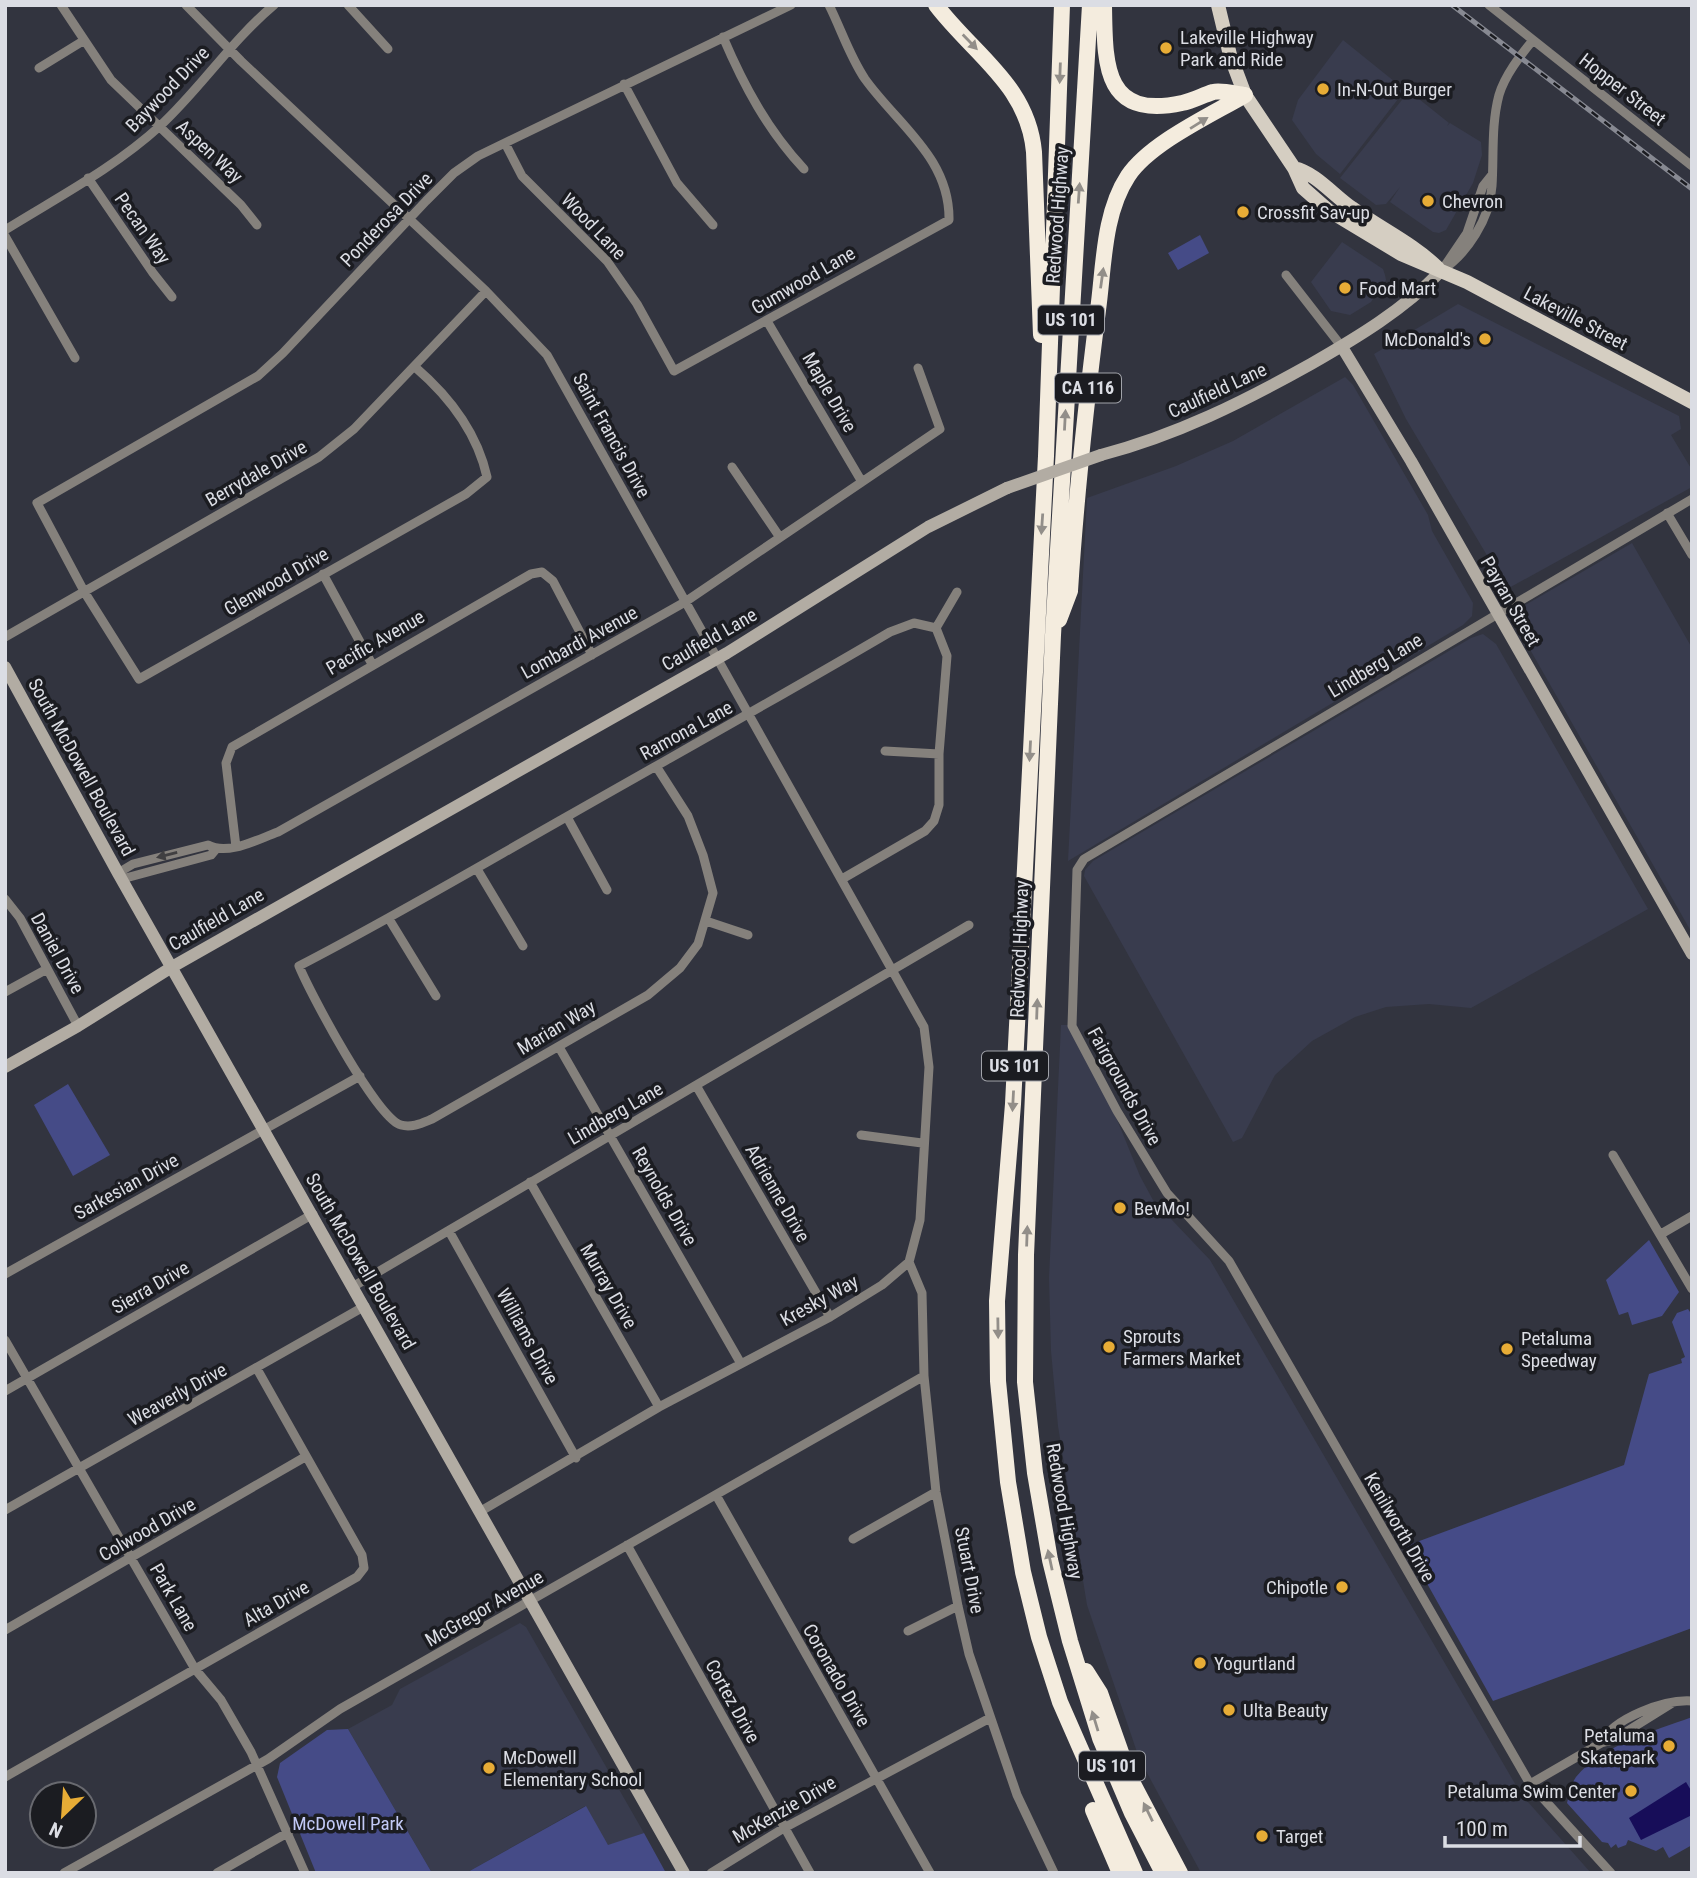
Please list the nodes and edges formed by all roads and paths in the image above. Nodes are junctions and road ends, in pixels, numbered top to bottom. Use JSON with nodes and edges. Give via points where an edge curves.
{"nodes":[{"id":1,"x":61,"y":5,"type":"edge"},
{"id":2,"x":186,"y":5,"type":"edge"},
{"id":3,"x":274,"y":5,"type":"edge"},
{"id":4,"x":348,"y":5,"type":"edge"},
{"id":5,"x":791,"y":5,"type":"edge"},
{"id":6,"x":830,"y":5,"type":"edge"},
{"id":7,"x":936,"y":5,"type":"edge"},
{"id":8,"x":1062,"y":5,"type":"edge"},
{"id":9,"x":1090,"y":5,"type":"edge"},
{"id":10,"x":1104,"y":5,"type":"edge"},
{"id":11,"x":1218,"y":5,"type":"edge"},
{"id":12,"x":1489,"y":5,"type":"edge"},
{"id":13,"x":723,"y":37,"type":"junction"},
{"id":14,"x":1533,"y":40,"type":"junction"},
{"id":15,"x":83,"y":41,"type":"junction"},
{"id":16,"x":388,"y":49,"type":"dead end"},
{"id":17,"x":229,"y":50,"type":"junction"},
{"id":18,"x":39,"y":68,"type":"dead end"},
{"id":19,"x":624,"y":83,"type":"junction"},
{"id":20,"x":1245,"y":95,"type":"junction"},
{"id":21,"x":159,"y":127,"type":"junction"},
{"id":22,"x":506,"y":145,"type":"junction"},
{"id":23,"x":1692,"y":166,"type":"edge"},
{"id":24,"x":804,"y":169,"type":"dead end"},
{"id":25,"x":88,"y":178,"type":"junction"},
{"id":26,"x":410,"y":219,"type":"junction"},
{"id":27,"x":257,"y":225,"type":"dead end"},
{"id":28,"x":713,"y":225,"type":"dead end"},
{"id":29,"x":5,"y":230,"type":"edge"},
{"id":30,"x":5,"y":236,"type":"edge"},
{"id":31,"x":1441,"y":271,"type":"junction"},
{"id":32,"x":1286,"y":275,"type":"dead end"},
{"id":33,"x":486,"y":290,"type":"junction"},
{"id":34,"x":172,"y":297,"type":"dead end"},
{"id":35,"x":767,"y":321,"type":"junction"},
{"id":36,"x":1342,"y":347,"type":"junction"},
{"id":37,"x":75,"y":358,"type":"dead end"},
{"id":38,"x":415,"y":368,"type":"junction"},
{"id":39,"x":918,"y":368,"type":"dead end"},
{"id":40,"x":674,"y":371,"type":"joint"},
{"id":41,"x":1692,"y":402,"type":"edge"},
{"id":42,"x":1046,"y":456,"type":"junction"},
{"id":43,"x":732,"y":467,"type":"dead end"},
{"id":44,"x":862,"y":482,"type":"junction"},
{"id":45,"x":1692,"y":499,"type":"edge"},
{"id":46,"x":37,"y":503,"type":"joint"},
{"id":47,"x":1667,"y":513,"type":"junction"},
{"id":48,"x":779,"y":536,"type":"junction"},
{"id":49,"x":1692,"y":555,"type":"edge"},
{"id":50,"x":323,"y":574,"type":"junction"},
{"id":51,"x":957,"y":592,"type":"dead end"},
{"id":52,"x":85,"y":593,"type":"junction"},
{"id":53,"x":685,"y":602,"type":"junction"},
{"id":54,"x":1495,"y":612,"type":"junction"},
{"id":55,"x":936,"y":628,"type":"junction"},
{"id":56,"x":1053,"y":635,"type":"junction"},
{"id":57,"x":5,"y":637,"type":"edge"},
{"id":58,"x":592,"y":655,"type":"junction"},
{"id":59,"x":715,"y":659,"type":"junction"},
{"id":60,"x":372,"y":664,"type":"junction"},
{"id":61,"x":5,"y":667,"type":"edge"},
{"id":62,"x":748,"y":716,"type":"junction"},
{"id":63,"x":885,"y":751,"type":"dead end"},
{"id":64,"x":939,"y":754,"type":"junction"},
{"id":65,"x":656,"y":766,"type":"junction"},
{"id":66,"x":567,"y":817,"type":"junction"},
{"id":67,"x":236,"y":847,"type":"junction"},
{"id":68,"x":1079,"y":864,"type":"joint"},
{"id":69,"x":477,"y":869,"type":"junction"},
{"id":70,"x":120,"y":876,"type":"junction"},
{"id":71,"x":842,"y":879,"type":"junction"},
{"id":72,"x":607,"y":890,"type":"dead end"},
{"id":73,"x":5,"y":899,"type":"edge"},
{"id":74,"x":389,"y":919,"type":"junction"},
{"id":75,"x":706,"y":921,"type":"junction"},
{"id":76,"x":968,"y":925,"type":"dead end"},
{"id":77,"x":748,"y":935,"type":"dead end"},
{"id":78,"x":523,"y":946,"type":"dead end"},
{"id":79,"x":1692,"y":954,"type":"edge"},
{"id":80,"x":172,"y":967,"type":"junction"},
{"id":81,"x":47,"y":969,"type":"junction"},
{"id":82,"x":894,"y":971,"type":"junction"},
{"id":83,"x":5,"y":992,"type":"edge"},
{"id":84,"x":436,"y":996,"type":"dead end"},
{"id":85,"x":78,"y":1026,"type":"junction"},
{"id":86,"x":559,"y":1047,"type":"junction"},
{"id":87,"x":5,"y":1067,"type":"edge"},
{"id":88,"x":360,"y":1076,"type":"junction"},
{"id":89,"x":696,"y":1087,"type":"junction"},
{"id":90,"x":265,"y":1131,"type":"junction"},
{"id":91,"x":611,"y":1134,"type":"junction"},
{"id":92,"x":861,"y":1135,"type":"dead end"},
{"id":93,"x":922,"y":1143,"type":"junction"},
{"id":94,"x":1613,"y":1155,"type":"dead end"},
{"id":95,"x":530,"y":1182,"type":"junction"},
{"id":96,"x":1167,"y":1193,"type":"joint"},
{"id":97,"x":313,"y":1214,"type":"junction"},
{"id":98,"x":1692,"y":1216,"type":"edge"},
{"id":99,"x":449,"y":1231,"type":"junction"},
{"id":100,"x":1661,"y":1234,"type":"junction"},
{"id":101,"x":909,"y":1262,"type":"junction"},
{"id":102,"x":5,"y":1274,"type":"edge"},
{"id":103,"x":354,"y":1286,"type":"junction"},
{"id":104,"x":1692,"y":1289,"type":"edge"},
{"id":105,"x":365,"y":1306,"type":"junction"},
{"id":106,"x":830,"y":1317,"type":"junction"},
{"id":107,"x":5,"y":1340,"type":"edge"},
{"id":108,"x":740,"y":1362,"type":"junction"},
{"id":109,"x":257,"y":1369,"type":"junction"},
{"id":110,"x":924,"y":1376,"type":"junction"},
{"id":111,"x":27,"y":1378,"type":"junction"},
{"id":112,"x":5,"y":1391,"type":"edge"},
{"id":113,"x":659,"y":1407,"type":"junction"},
{"id":114,"x":306,"y":1457,"type":"junction"},
{"id":115,"x":576,"y":1458,"type":"junction"},
{"id":116,"x":79,"y":1469,"type":"junction"},
{"id":117,"x":936,"y":1492,"type":"junction"},
{"id":118,"x":716,"y":1495,"type":"junction"},
{"id":119,"x":5,"y":1510,"type":"edge"},
{"id":120,"x":481,"y":1511,"type":"junction"},
{"id":121,"x":853,"y":1539,"type":"dead end"},
{"id":122,"x":627,"y":1545,"type":"junction"},
{"id":123,"x":132,"y":1559,"type":"junction"},
{"id":124,"x":531,"y":1601,"type":"junction"},
{"id":125,"x":958,"y":1606,"type":"junction"},
{"id":126,"x":5,"y":1630,"type":"edge"},
{"id":127,"x":908,"y":1631,"type":"dead end"},
{"id":128,"x":1075,"y":1654,"type":"junction"},
{"id":129,"x":195,"y":1669,"type":"junction"},
{"id":130,"x":1692,"y":1701,"type":"edge"},
{"id":131,"x":1060,"y":1702,"type":"junction"},
{"id":132,"x":990,"y":1718,"type":"junction"},
{"id":133,"x":257,"y":1764,"type":"junction"},
{"id":134,"x":5,"y":1777,"type":"edge"},
{"id":135,"x":876,"y":1778,"type":"junction"},
{"id":136,"x":1530,"y":1784,"type":"junction"},
{"id":137,"x":783,"y":1828,"type":"junction"},
{"id":138,"x":289,"y":1832,"type":"junction"},
{"id":139,"x":64,"y":1873,"type":"edge"},
{"id":140,"x":217,"y":1873,"type":"edge"},
{"id":141,"x":305,"y":1873,"type":"edge"},
{"id":142,"x":684,"y":1873,"type":"edge"},
{"id":143,"x":711,"y":1873,"type":"edge"},
{"id":144,"x":810,"y":1873,"type":"edge"},
{"id":145,"x":930,"y":1873,"type":"edge"},
{"id":146,"x":1054,"y":1873,"type":"edge"},
{"id":147,"x":1120,"y":1873,"type":"edge"},
{"id":148,"x":1135,"y":1873,"type":"edge"},
{"id":149,"x":1163,"y":1873,"type":"edge"},
{"id":150,"x":1180,"y":1873,"type":"edge"},
{"id":151,"x":1611,"y":1873,"type":"edge"}],
"edges":[{"from":1,"to":15,"type":"street","name":"Aspen Way"},
{"from":2,"to":17,"type":"street","name":"Saint Francis Drive"},
{"from":3,"to":17,"type":"street","name":"Baywood Drive"},
{"from":4,"to":16,"type":"street"},
{"from":5,"to":13,"type":"street","name":"Ponderosa Drive"},
{"from":6,"to":35,"type":"street","name":"Gumwood Lane","via":[[863,76],[934,162],[949,197],[949,220]]},
{"from":7,"to":42,"type":"highway","number":"CA 116","one_way":true,"via":[[1009,85],[1031,130]]},
{"from":8,"to":42,"type":"highway","name":"Redwood Highway","number":"US 101","one_way":true},
{"from":56,"to":9,"type":"highway","name":"Redwood Highway","number":"US 101","one_way":true},
{"from":10,"to":20,"type":"highway","via":[[1107,73],[1128,99],[1163,106],[1214,92]]},
{"from":11,"to":20,"type":"main road","name":"Lakeville Street"},
{"from":12,"to":14,"type":"street","name":"Hopper Street"},
{"from":13,"to":19,"type":"street","name":"Ponderosa Drive"},
{"from":13,"to":24,"type":"street","via":[[752,101]]},
{"from":14,"to":23,"type":"street","name":"Hopper Street"},
{"from":14,"to":31,"type":"street","name":"Caulfield Lane","via":[[1500,93],[1491,176],[1467,233]]},
{"from":15,"to":18,"type":"street"},
{"from":15,"to":21,"type":"street","name":"Aspen Way","via":[[111,80]]},
{"from":17,"to":21,"type":"street","name":"Baywood Drive"},
{"from":17,"to":26,"type":"street","name":"Saint Francis Drive"},
{"from":19,"to":22,"type":"street","name":"Ponderosa Drive"},
{"from":19,"to":28,"type":"street","via":[[677,183]]},
{"from":20,"to":31,"type":"main road","name":"Lakeville Street","via":[[1294,168],[1307,171]]},
{"from":56,"to":20,"type":"highway","number":"CA 116","one_way":true,"via":[[1070,591],[1089,378],[1110,224],[1119,193],[1133,170],[1153,152]]},
{"from":21,"to":25,"type":"street","name":"Baywood Drive","via":[[120,161]]},
{"from":21,"to":27,"type":"street","name":"Aspen Way"},
{"from":22,"to":26,"type":"street","name":"Ponderosa Drive","via":[[478,156],[454,173]]},
{"from":22,"to":40,"type":"street","name":"Wood Lane","via":[[522,176],[607,261]]},
{"from":25,"to":29,"type":"street","name":"Baywood Drive"},
{"from":25,"to":34,"type":"street","name":"Pecan Way"},
{"from":26,"to":33,"type":"street","name":"Saint Francis Drive"},
{"from":26,"to":46,"type":"street","name":"Ponderosa Drive","via":[[258,376]]},
{"from":30,"to":37,"type":"street"},
{"from":31,"to":36,"type":"main road","name":"Caulfield Lane","via":[[1408,304]]},
{"from":31,"to":41,"type":"main road","name":"Lakeville Street"},
{"from":32,"to":36,"type":"street","name":"Payran Street"},
{"from":33,"to":38,"type":"street","name":"Berrydale Drive"},
{"from":33,"to":53,"type":"street","name":"Saint Francis Drive","via":[[547,355]]},
{"from":35,"to":40,"type":"street","name":"Gumwood Lane"},
{"from":35,"to":44,"type":"street","name":"Maple Drive"},
{"from":36,"to":54,"type":"main road","name":"Payran Street"},
{"from":36,"to":59,"type":"main road","name":"Caulfield Lane","bridge":true,"via":[[1214,416],[1007,488],[928,527]]},
{"from":38,"to":50,"type":"street","name":"Glenwood Drive","via":[[442,391],[466,423],[487,477],[466,494]]},
{"from":38,"to":52,"type":"street","name":"Berrydale Drive","via":[[319,457]]},
{"from":39,"to":44,"type":"street","name":"Lombardi Avenue","via":[[940,429]]},
{"from":42,"to":131,"type":"highway","name":"Redwood Highway","number":"US 101","one_way":true,"via":[[1013,1104],[997,1301],[998,1381],[1008,1482],[1023,1572]]},
{"from":43,"to":48,"type":"street"},
{"from":44,"to":48,"type":"street","name":"Lombardi Avenue"},
{"from":45,"to":47,"type":"street","name":"Lindberg Lane"},
{"from":46,"to":52,"type":"street","name":"Glenwood Drive"},
{"from":47,"to":49,"type":"street"},
{"from":47,"to":54,"type":"street","name":"Lindberg Lane"},
{"from":48,"to":53,"type":"street","name":"Lombardi Avenue"},
{"from":50,"to":52,"type":"street","name":"Glenwood Drive","via":[[139,679]]},
{"from":50,"to":60,"type":"street"},
{"from":51,"to":55,"type":"street"},
{"from":52,"to":57,"type":"street","name":"Berrydale Drive"},
{"from":53,"to":58,"type":"street","name":"Lombardi Avenue"},
{"from":53,"to":59,"type":"street","name":"Saint Francis Drive"},
{"from":54,"to":68,"type":"street","name":"Lindberg Lane"},
{"from":54,"to":79,"type":"main road","name":"Payran Street"},
{"from":55,"to":62,"type":"street","name":"Ramona Lane","via":[[914,623],[890,632]]},
{"from":55,"to":64,"type":"street","via":[[947,656]]},
{"from":128,"to":56,"type":"highway","name":"Redwood Highway","number":"US 101","one_way":true,"via":[[1049,1560],[1024,1382]]},
{"from":58,"to":60,"type":"street","name":"Pacific Avenue","via":[[553,581],[542,572]]},
{"from":58,"to":67,"type":"street","name":"Lombardi Avenue","via":[[278,832]]},
{"from":59,"to":62,"type":"street","name":"Saint Francis Drive"},
{"from":59,"to":80,"type":"main road","name":"Caulfield Lane"},
{"from":60,"to":67,"type":"street","name":"Pacific Avenue","via":[[232,747],[226,763]]},
{"from":61,"to":70,"type":"main road","name":"South McDowell Boulevard"},
{"from":62,"to":65,"type":"street","name":"Ramona Lane"},
{"from":62,"to":71,"type":"street","name":"Saint Francis Drive"},
{"from":63,"to":64,"type":"street"},
{"from":64,"to":71,"type":"street","via":[[939,805],[934,821],[925,831]]},
{"from":65,"to":66,"type":"street","name":"Ramona Lane"},
{"from":65,"to":75,"type":"street","name":"Marian Way","via":[[688,816],[704,855],[713,893]]},
{"from":66,"to":69,"type":"street","name":"Ramona Lane"},
{"from":66,"to":72,"type":"street"},
{"from":67,"to":70,"type":"street","name":"Lombardi Avenue","via":[[208,845],[133,864]]},
{"from":68,"to":96,"type":"street","name":"Fairgrounds Drive","via":[[1072,1026]]},
{"from":69,"to":74,"type":"street","name":"Ramona Lane"},
{"from":69,"to":78,"type":"street"},
{"from":70,"to":80,"type":"main road","name":"South McDowell Boulevard"},
{"from":71,"to":82,"type":"street","name":"Saint Francis Drive"},
{"from":73,"to":81,"type":"street","name":"Daniel Drive"},
{"from":74,"to":84,"type":"street"},
{"from":74,"to":88,"type":"street","name":"Ramona Lane","via":[[299,966]]},
{"from":75,"to":77,"type":"street"},
{"from":75,"to":86,"type":"street","name":"Marian Way","via":[[698,944],[680,968],[648,995]]},
{"from":76,"to":82,"type":"street","name":"Lindberg Lane"},
{"from":80,"to":85,"type":"main road","name":"Caulfield Lane"},
{"from":80,"to":90,"type":"main road","name":"South McDowell Boulevard"},
{"from":81,"to":83,"type":"street"},
{"from":81,"to":85,"type":"street","name":"Daniel Drive"},
{"from":82,"to":89,"type":"street","name":"Lindberg Lane","via":[[808,1017]]},
{"from":82,"to":93,"type":"street","via":[[924,1027],[929,1067]]},
{"from":85,"to":87,"type":"main road","name":"Caulfield Lane"},
{"from":86,"to":88,"type":"street","name":"Marian Way","via":[[417,1125],[399,1125],[386,1116]]},
{"from":86,"to":91,"type":"street","name":"Reynolds Drive"},
{"from":88,"to":90,"type":"street"},
{"from":89,"to":91,"type":"street","name":"Lindberg Lane"},
{"from":89,"to":106,"type":"street","name":"Adrienne Drive"},
{"from":90,"to":97,"type":"main road","name":"South McDowell Boulevard"},
{"from":90,"to":102,"type":"street","name":"Sarkesian Drive"},
{"from":91,"to":95,"type":"street","name":"Lindberg Lane"},
{"from":91,"to":108,"type":"street","name":"Reynolds Drive"},
{"from":92,"to":93,"type":"street"},
{"from":93,"to":101,"type":"street","via":[[920,1220]]},
{"from":94,"to":100,"type":"street"},
{"from":95,"to":99,"type":"street","name":"Lindberg Lane"},
{"from":95,"to":113,"type":"street","name":"Murray Drive"},
{"from":96,"to":136,"type":"street","name":"Kenilworth Drive","via":[[1229,1261]]},
{"from":97,"to":103,"type":"main road","name":"South McDowell Boulevard"},
{"from":97,"to":111,"type":"street","name":"Sierra Drive"},
{"from":98,"to":100,"type":"street"},
{"from":99,"to":103,"type":"street","name":"Lindberg Lane"},
{"from":99,"to":115,"type":"street","name":"Williams Drive"},
{"from":100,"to":104,"type":"street"},
{"from":101,"to":106,"type":"street","name":"Kresky Way"},
{"from":101,"to":110,"type":"street","name":"Stuart Drive","via":[[922,1293]]},
{"from":103,"to":105,"type":"main road","name":"South McDowell Boulevard"},
{"from":105,"to":109,"type":"street","name":"Weaverly Drive"},
{"from":105,"to":120,"type":"main road","name":"South McDowell Boulevard"},
{"from":106,"to":108,"type":"street","name":"Kresky Way"},
{"from":107,"to":111,"type":"street","name":"Park Lane"},
{"from":108,"to":113,"type":"street","name":"Kresky Way"},
{"from":109,"to":114,"type":"street","name":"Alta Drive"},
{"from":109,"to":116,"type":"street","name":"Weaverly Drive"},
{"from":110,"to":117,"type":"street","name":"Stuart Drive"},
{"from":110,"to":118,"type":"street","name":"McGregor Avenue"},
{"from":111,"to":112,"type":"street","name":"Sierra Drive"},
{"from":111,"to":116,"type":"street","name":"Park Lane"},
{"from":113,"to":115,"type":"street","name":"Kresky Way"},
{"from":114,"to":123,"type":"street","name":"Colwood Drive"},
{"from":114,"to":129,"type":"street","name":"Alta Drive","via":[[362,1555],[364,1568],[357,1577]]},
{"from":115,"to":120,"type":"street","name":"Kresky Way"},
{"from":116,"to":119,"type":"street","name":"Weaverly Drive"},
{"from":116,"to":123,"type":"street","name":"Park Lane"},
{"from":117,"to":121,"type":"street"},
{"from":117,"to":125,"type":"street","name":"Stuart Drive"},
{"from":118,"to":122,"type":"street","name":"McGregor Avenue"},
{"from":118,"to":135,"type":"street","name":"Coronado Drive"},
{"from":120,"to":124,"type":"main road","name":"South McDowell Boulevard"},
{"from":122,"to":124,"type":"street","name":"McGregor Avenue"},
{"from":122,"to":137,"type":"street","name":"Cortez Drive"},
{"from":123,"to":126,"type":"street","name":"Colwood Drive"},
{"from":123,"to":129,"type":"street","name":"Park Lane"},
{"from":124,"to":133,"type":"street","name":"McGregor Avenue","via":[[340,1709]]},
{"from":124,"to":142,"type":"main road","name":"South McDowell Boulevard"},
{"from":125,"to":127,"type":"street"},
{"from":125,"to":132,"type":"street","name":"Stuart Drive"},
{"from":149,"to":128,"type":"highway","name":"Redwood Highway","number":"US 101","one_way":true,"via":[[1100,1738]]},
{"from":150,"to":128,"type":"highway","one_way":true,"via":[[1130,1778],[1100,1693]]},
{"from":129,"to":133,"type":"street","name":"Park Lane","via":[[221,1700]]},
{"from":129,"to":134,"type":"street","name":"Alta Drive"},
{"from":130,"to":136,"type":"street","via":[[1674,1702]]},
{"from":131,"to":147,"type":"highway","via":[[1057,1718],[1063,1737]]},
{"from":131,"to":148,"type":"highway","name":"Redwood Highway","number":"US 101"},
{"from":132,"to":135,"type":"street","name":"McKenzie Drive"},
{"from":132,"to":146,"type":"street","name":"Stuart Drive","via":[[1017,1795]]},
{"from":133,"to":138,"type":"street","name":"Park Lane"},
{"from":133,"to":139,"type":"street","name":"McGregor Avenue"},
{"from":135,"to":137,"type":"street","name":"McKenzie Drive"},
{"from":135,"to":145,"type":"street","name":"Coronado Drive"},
{"from":136,"to":151,"type":"street","name":"Kenilworth Drive"},
{"from":137,"to":143,"type":"street","name":"McKenzie Drive"},
{"from":137,"to":144,"type":"street","name":"Cortez Drive"},
{"from":138,"to":140,"type":"street"},
{"from":138,"to":141,"type":"street","name":"Park Lane"}]}
